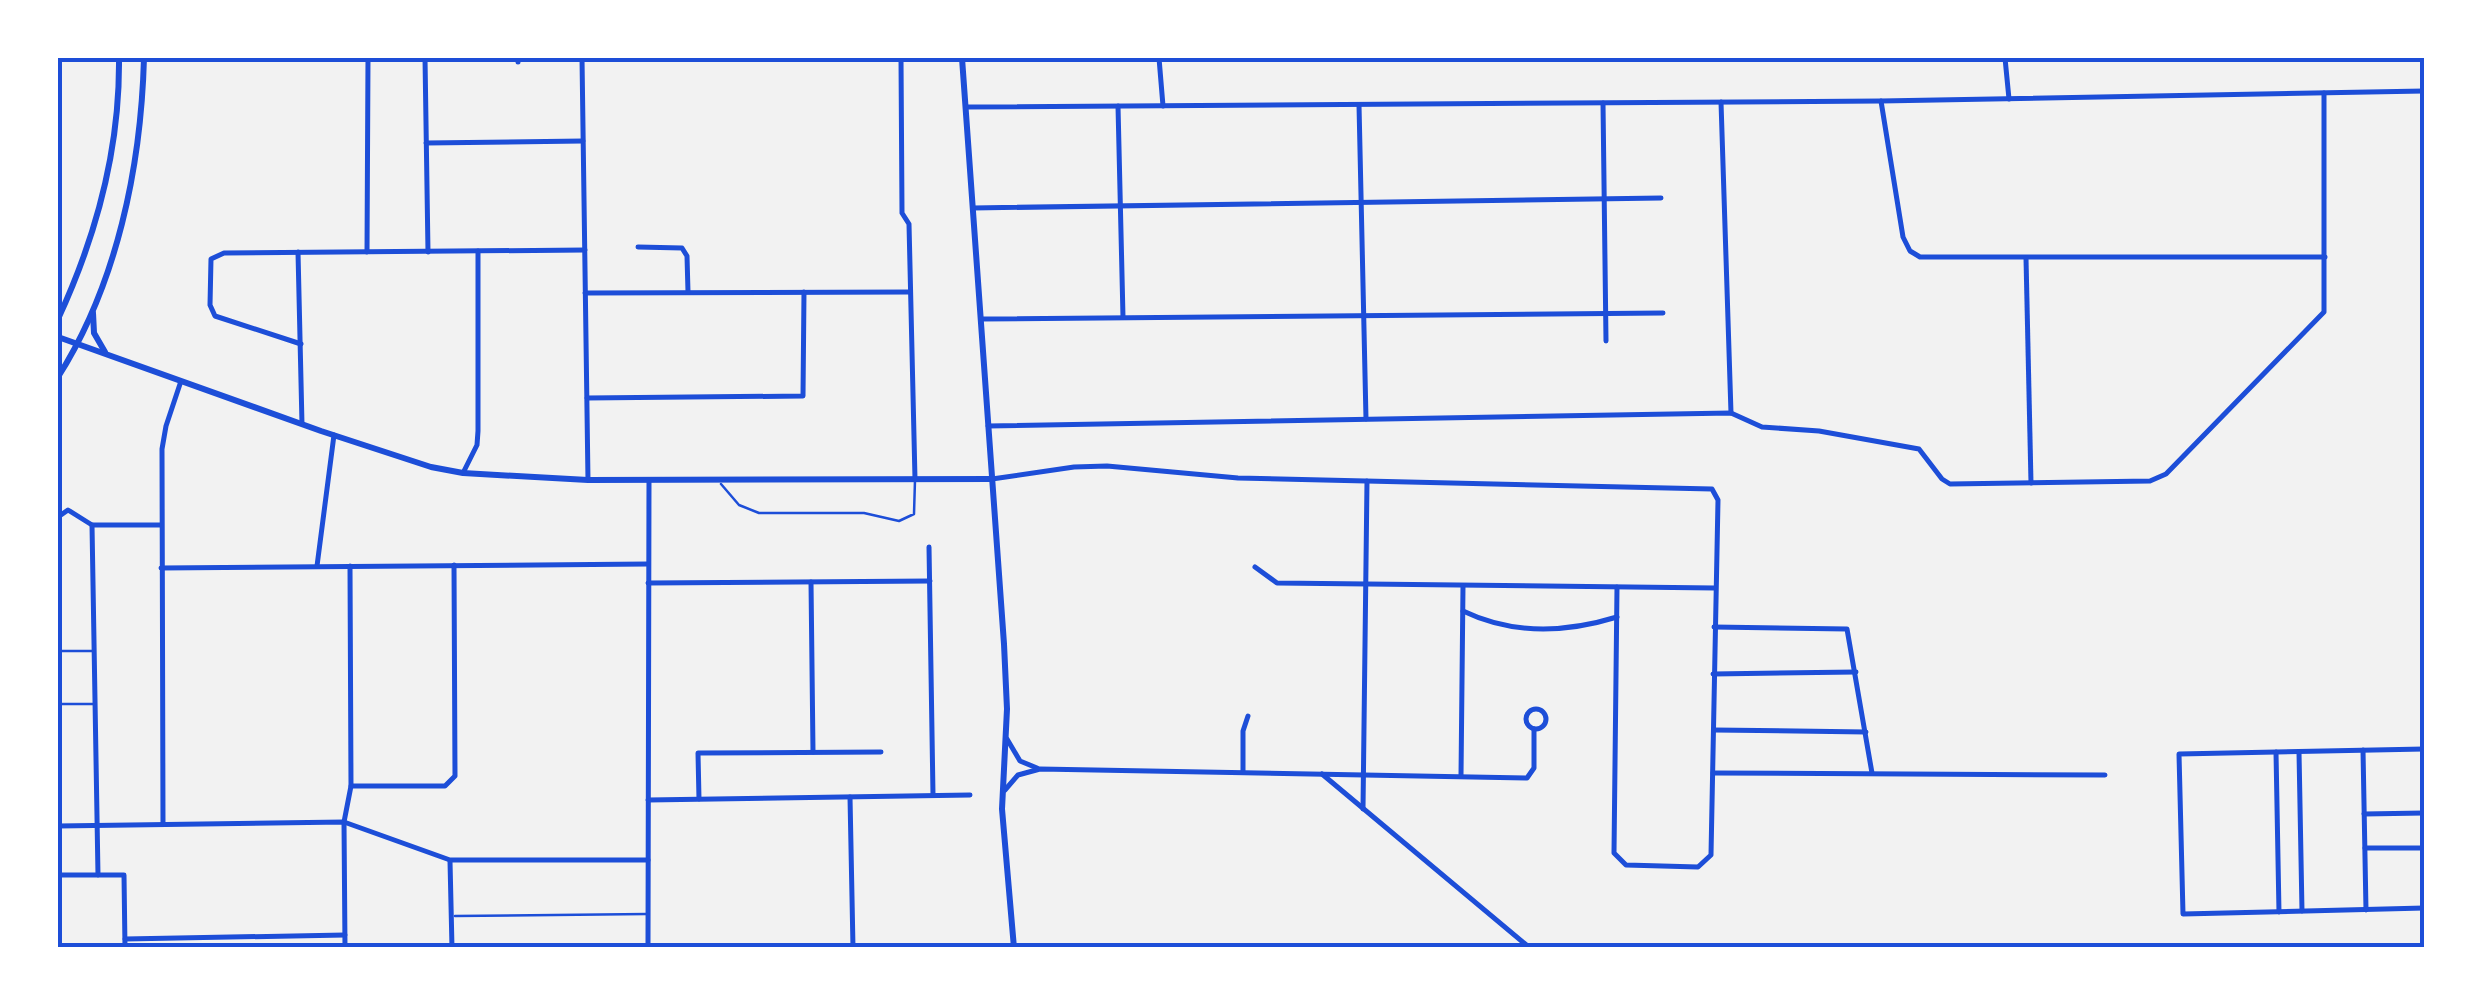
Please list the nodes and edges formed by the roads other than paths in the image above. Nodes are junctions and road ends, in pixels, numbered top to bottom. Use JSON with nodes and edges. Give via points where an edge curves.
{"nodes":[{"id":1,"x":119,"y":58,"type":"edge"},
{"id":2,"x":144,"y":58,"type":"edge"},
{"id":3,"x":368,"y":58,"type":"edge"},
{"id":4,"x":425,"y":58,"type":"edge"},
{"id":5,"x":582,"y":58,"type":"edge"},
{"id":6,"x":901,"y":58,"type":"edge"},
{"id":7,"x":962,"y":58,"type":"edge"},
{"id":8,"x":1159,"y":58,"type":"edge"},
{"id":9,"x":2006,"y":58,"type":"edge"},
{"id":10,"x":2424,"y":91,"type":"edge"},
{"id":11,"x":2324,"y":93,"type":"junction"},
{"id":12,"x":2009,"y":99,"type":"junction"},
{"id":13,"x":1881,"y":101,"type":"junction"},
{"id":14,"x":1721,"y":102,"type":"junction"},
{"id":15,"x":1604,"y":103,"type":"junction"},
{"id":16,"x":1358,"y":105,"type":"junction"},
{"id":17,"x":1118,"y":106,"type":"junction"},
{"id":18,"x":1162,"y":106,"type":"junction"},
{"id":19,"x":966,"y":107,"type":"junction"},
{"id":20,"x":583,"y":141,"type":"junction"},
{"id":21,"x":426,"y":143,"type":"junction"},
{"id":22,"x":1605,"y":198,"type":"junction"},
{"id":23,"x":1662,"y":198,"type":"dead end"},
{"id":24,"x":1360,"y":202,"type":"junction"},
{"id":25,"x":1120,"y":206,"type":"junction"},
{"id":26,"x":973,"y":208,"type":"junction"},
{"id":27,"x":638,"y":247,"type":"dead end"},
{"id":28,"x":585,"y":250,"type":"junction"},
{"id":29,"x":478,"y":251,"type":"junction"},
{"id":30,"x":298,"y":252,"type":"junction"},
{"id":31,"x":368,"y":252,"type":"junction"},
{"id":32,"x":428,"y":252,"type":"junction"},
{"id":33,"x":2325,"y":256,"type":"junction"},
{"id":34,"x":2026,"y":258,"type":"junction"},
{"id":35,"x":586,"y":292,"type":"junction"},
{"id":36,"x":688,"y":292,"type":"junction"},
{"id":37,"x":804,"y":292,"type":"junction"},
{"id":38,"x":910,"y":292,"type":"junction"},
{"id":39,"x":93,"y":306,"type":"junction"},
{"id":40,"x":1663,"y":313,"type":"dead end"},
{"id":41,"x":1605,"y":314,"type":"junction"},
{"id":42,"x":1363,"y":315,"type":"junction"},
{"id":43,"x":1123,"y":318,"type":"junction"},
{"id":44,"x":58,"y":319,"type":"edge"},
{"id":45,"x":981,"y":319,"type":"junction"},
{"id":46,"x":58,"y":338,"type":"edge"},
{"id":47,"x":1606,"y":341,"type":"dead end"},
{"id":48,"x":76,"y":344,"type":"junction"},
{"id":49,"x":301,"y":344,"type":"junction"},
{"id":50,"x":110,"y":356,"type":"junction"},
{"id":51,"x":58,"y":377,"type":"edge"},
{"id":52,"x":181,"y":381,"type":"junction"},
{"id":53,"x":587,"y":398,"type":"junction"},
{"id":54,"x":1731,"y":413,"type":"junction"},
{"id":55,"x":1366,"y":420,"type":"junction"},
{"id":56,"x":302,"y":424,"type":"junction"},
{"id":57,"x":988,"y":426,"type":"junction"},
{"id":58,"x":334,"y":435,"type":"junction"},
{"id":59,"x":463,"y":474,"type":"junction"},
{"id":60,"x":915,"y":479,"type":"junction"},
{"id":61,"x":992,"y":479,"type":"junction"},
{"id":62,"x":588,"y":480,"type":"junction"},
{"id":63,"x":649,"y":480,"type":"junction"},
{"id":64,"x":718,"y":480,"type":"junction"},
{"id":65,"x":1367,"y":480,"type":"junction"},
{"id":66,"x":2032,"y":483,"type":"junction"},
{"id":67,"x":58,"y":517,"type":"edge"},
{"id":68,"x":162,"y":524,"type":"junction"},
{"id":69,"x":92,"y":525,"type":"junction"},
{"id":70,"x":929,"y":547,"type":"dead end"},
{"id":71,"x":648,"y":564,"type":"junction"},
{"id":72,"x":454,"y":565,"type":"junction"},
{"id":73,"x":317,"y":566,"type":"junction"},
{"id":74,"x":350,"y":566,"type":"junction"},
{"id":75,"x":1255,"y":567,"type":"dead end"},
{"id":76,"x":161,"y":568,"type":"junction"},
{"id":77,"x":930,"y":581,"type":"junction"},
{"id":78,"x":811,"y":582,"type":"junction"},
{"id":79,"x":648,"y":583,"type":"junction"},
{"id":80,"x":1366,"y":585,"type":"junction"},
{"id":81,"x":1463,"y":586,"type":"junction"},
{"id":82,"x":1617,"y":587,"type":"junction"},
{"id":83,"x":1715,"y":588,"type":"junction"},
{"id":84,"x":1463,"y":612,"type":"junction"},
{"id":85,"x":1617,"y":618,"type":"junction"},
{"id":86,"x":1714,"y":627,"type":"junction"},
{"id":87,"x":58,"y":650,"type":"edge"},
{"id":88,"x":94,"y":651,"type":"junction"},
{"id":89,"x":1856,"y":672,"type":"junction"},
{"id":90,"x":1713,"y":674,"type":"junction"},
{"id":91,"x":58,"y":704,"type":"edge"},
{"id":92,"x":95,"y":704,"type":"junction"},
{"id":93,"x":1248,"y":716,"type":"dead end"},
{"id":94,"x":1534,"y":729,"type":"junction"},
{"id":95,"x":1712,"y":730,"type":"junction"},
{"id":96,"x":1866,"y":732,"type":"junction"},
{"id":97,"x":1006,"y":738,"type":"junction"},
{"id":98,"x":2424,"y":749,"type":"edge"},
{"id":99,"x":2362,"y":750,"type":"junction"},
{"id":100,"x":813,"y":752,"type":"junction"},
{"id":101,"x":880,"y":752,"type":"dead end"},
{"id":102,"x":2276,"y":752,"type":"junction"},
{"id":103,"x":2299,"y":752,"type":"junction"},
{"id":104,"x":1040,"y":769,"type":"junction"},
{"id":105,"x":1243,"y":773,"type":"junction"},
{"id":106,"x":1712,"y":773,"type":"junction"},
{"id":107,"x":1322,"y":774,"type":"junction"},
{"id":108,"x":1363,"y":774,"type":"junction"},
{"id":109,"x":1872,"y":774,"type":"junction"},
{"id":110,"x":2105,"y":775,"type":"dead end"},
{"id":111,"x":1461,"y":776,"type":"junction"},
{"id":112,"x":351,"y":786,"type":"junction"},
{"id":113,"x":970,"y":794,"type":"dead end"},
{"id":114,"x":1002,"y":794,"type":"junction"},
{"id":115,"x":932,"y":795,"type":"junction"},
{"id":116,"x":850,"y":797,"type":"junction"},
{"id":117,"x":699,"y":799,"type":"junction"},
{"id":118,"x":648,"y":800,"type":"junction"},
{"id":119,"x":1363,"y":809,"type":"junction"},
{"id":120,"x":2424,"y":813,"type":"edge"},
{"id":121,"x":2364,"y":814,"type":"junction"},
{"id":122,"x":344,"y":822,"type":"junction"},
{"id":123,"x":162,"y":824,"type":"junction"},
{"id":124,"x":58,"y":826,"type":"edge"},
{"id":125,"x":97,"y":826,"type":"junction"},
{"id":126,"x":2365,"y":848,"type":"junction"},
{"id":127,"x":2424,"y":848,"type":"edge"},
{"id":128,"x":450,"y":860,"type":"junction"},
{"id":129,"x":648,"y":860,"type":"junction"},
{"id":130,"x":98,"y":875,"type":"junction"},
{"id":131,"x":58,"y":876,"type":"edge"},
{"id":132,"x":2424,"y":908,"type":"edge"},
{"id":133,"x":2366,"y":910,"type":"junction"},
{"id":134,"x":2302,"y":911,"type":"junction"},
{"id":135,"x":2279,"y":912,"type":"junction"},
{"id":136,"x":648,"y":914,"type":"junction"},
{"id":137,"x":452,"y":916,"type":"junction"},
{"id":138,"x":345,"y":936,"type":"junction"},
{"id":139,"x":125,"y":939,"type":"junction"},
{"id":140,"x":125,"y":948,"type":"edge"},
{"id":141,"x":344,"y":948,"type":"edge"},
{"id":142,"x":452,"y":948,"type":"edge"},
{"id":143,"x":648,"y":948,"type":"edge"},
{"id":144,"x":853,"y":948,"type":"edge"},
{"id":145,"x":1014,"y":948,"type":"edge"},
{"id":146,"x":1530,"y":948,"type":"edge"}],
"edges":[{"from":1,"to":44,"type":"main road","via":[[111,159],[89,243]]},
{"from":2,"to":39,"type":"main road","via":[[126,204]]},
{"from":3,"to":31,"type":"street"},
{"from":4,"to":21,"type":"street"},
{"from":5,"to":20,"type":"street"},
{"from":6,"to":38,"type":"street"},
{"from":7,"to":19,"type":"main road"},
{"from":8,"to":18,"type":"street"},
{"from":9,"to":12,"type":"street"},
{"from":10,"to":11,"type":"street"},
{"from":11,"to":12,"type":"street"},
{"from":11,"to":33,"type":"street"},
{"from":12,"to":13,"type":"street"},
{"from":13,"to":14,"type":"street"},
{"from":13,"to":34,"type":"street","via":[[1910,251],[1927,258]]},
{"from":14,"to":15,"type":"street"},
{"from":14,"to":54,"type":"street"},
{"from":15,"to":16,"type":"street"},
{"from":15,"to":22,"type":"street"},
{"from":16,"to":18,"type":"street"},
{"from":16,"to":24,"type":"street"},
{"from":17,"to":18,"type":"street"},
{"from":17,"to":19,"type":"street"},
{"from":17,"to":25,"type":"street"},
{"from":19,"to":26,"type":"main road"},
{"from":20,"to":21,"type":"street"},
{"from":20,"to":28,"type":"street"},
{"from":21,"to":32,"type":"street"},
{"from":22,"to":23,"type":"street"},
{"from":22,"to":24,"type":"street"},
{"from":22,"to":41,"type":"street"},
{"from":24,"to":25,"type":"street"},
{"from":24,"to":42,"type":"street"},
{"from":25,"to":26,"type":"street"},
{"from":25,"to":43,"type":"street"},
{"from":26,"to":45,"type":"main road"},
{"from":27,"to":36,"type":"street","via":[[682,248]]},
{"from":28,"to":29,"type":"street"},
{"from":28,"to":35,"type":"street"},
{"from":29,"to":32,"type":"street"},
{"from":29,"to":59,"type":"street","via":[[478,431]]},
{"from":30,"to":31,"type":"street"},
{"from":30,"to":49,"type":"street"},
{"from":30,"to":49,"type":"street","via":[[219,254],[208,272],[215,316]]},
{"from":31,"to":32,"type":"street"},
{"from":33,"to":34,"type":"street"},
{"from":33,"to":66,"type":"street","via":[[2322,316],[2166,474],[2142,482]]},
{"from":34,"to":66,"type":"street"},
{"from":35,"to":36,"type":"street"},
{"from":35,"to":53,"type":"street"},
{"from":36,"to":37,"type":"street"},
{"from":37,"to":38,"type":"street"},
{"from":37,"to":53,"type":"street","via":[[803,396]]},
{"from":38,"to":60,"type":"street"},
{"from":39,"to":48,"type":"main road"},
{"from":39,"to":50,"type":"main road","via":[[94,334]]},
{"from":40,"to":41,"type":"street"},
{"from":41,"to":42,"type":"street"},
{"from":41,"to":47,"type":"street"},
{"from":42,"to":43,"type":"street"},
{"from":42,"to":55,"type":"street"},
{"from":43,"to":45,"type":"street"},
{"from":45,"to":57,"type":"main road"},
{"from":46,"to":48,"type":"main road"},
{"from":48,"to":50,"type":"main road"},
{"from":48,"to":51,"type":"main road"},
{"from":49,"to":56,"type":"street"},
{"from":50,"to":52,"type":"main road"},
{"from":52,"to":56,"type":"main road"},
{"from":52,"to":68,"type":"street","via":[[164,436]]},
{"from":53,"to":62,"type":"street"},
{"from":54,"to":55,"type":"street"},
{"from":54,"to":66,"type":"street","via":[[1762,427],[1919,449],[1950,484]]},
{"from":55,"to":57,"type":"street"},
{"from":56,"to":58,"type":"main road"},
{"from":57,"to":61,"type":"main road"},
{"from":58,"to":59,"type":"main road"},
{"from":58,"to":73,"type":"street"},
{"from":59,"to":62,"type":"main road"},
{"from":60,"to":61,"type":"main road"},
{"from":60,"to":64,"type":"main road"},
{"from":60,"to":64,"type":"lane","via":[[914,514],[899,521],[864,513],[760,513],[739,505]]},
{"from":61,"to":65,"type":"street","via":[[1106,466],[1224,478]]},
{"from":61,"to":97,"type":"main road"},
{"from":62,"to":63,"type":"main road"},
{"from":63,"to":64,"type":"main road"},
{"from":63,"to":71,"type":"street"},
{"from":65,"to":80,"type":"street"},
{"from":65,"to":83,"type":"street","via":[[1703,487],[1718,500]]},
{"from":67,"to":69,"type":"street","via":[[72,510]]},
{"from":68,"to":69,"type":"street"},
{"from":68,"to":76,"type":"street"},
{"from":69,"to":88,"type":"street"},
{"from":70,"to":77,"type":"street"},
{"from":71,"to":72,"type":"street"},
{"from":71,"to":79,"type":"street"},
{"from":72,"to":74,"type":"street"},
{"from":72,"to":112,"type":"street","via":[[455,776],[445,786]]},
{"from":73,"to":74,"type":"street"},
{"from":73,"to":76,"type":"street"},
{"from":74,"to":112,"type":"street"},
{"from":75,"to":80,"type":"street","via":[[1277,583]]},
{"from":76,"to":123,"type":"street"},
{"from":77,"to":78,"type":"street"},
{"from":77,"to":115,"type":"street"},
{"from":78,"to":79,"type":"street"},
{"from":78,"to":100,"type":"street"},
{"from":79,"to":118,"type":"street"},
{"from":80,"to":81,"type":"street"},
{"from":80,"to":108,"type":"street"},
{"from":81,"to":82,"type":"street"},
{"from":81,"to":84,"type":"street"},
{"from":82,"to":83,"type":"street"},
{"from":82,"to":85,"type":"street"},
{"from":83,"to":86,"type":"street"},
{"from":84,"to":85,"type":"street","via":[[1528,629]]},
{"from":84,"to":111,"type":"street"},
{"from":85,"to":106,"type":"street","via":[[1614,853],[1626,865],[1707,862]]},
{"from":86,"to":89,"type":"street","via":[[1844,628]]},
{"from":86,"to":90,"type":"street"},
{"from":87,"to":88,"type":"lane"},
{"from":88,"to":92,"type":"street"},
{"from":89,"to":90,"type":"street"},
{"from":89,"to":96,"type":"street"},
{"from":90,"to":95,"type":"street"},
{"from":91,"to":92,"type":"lane"},
{"from":92,"to":125,"type":"street"},
{"from":93,"to":105,"type":"street"},
{"from":94,"to":94,"type":"street","via":[[1546,723],[1539,709],[1526,716]]},
{"from":94,"to":111,"type":"street","via":[[1531,776]]},
{"from":95,"to":96,"type":"street"},
{"from":95,"to":106,"type":"street"},
{"from":96,"to":109,"type":"street"},
{"from":97,"to":104,"type":"street","via":[[1020,760]]},
{"from":97,"to":114,"type":"main road"},
{"from":98,"to":99,"type":"street"},
{"from":99,"to":103,"type":"street"},
{"from":99,"to":121,"type":"street"},
{"from":100,"to":101,"type":"street"},
{"from":100,"to":117,"type":"street","via":[[698,753]]},
{"from":102,"to":103,"type":"street"},
{"from":102,"to":135,"type":"street"},
{"from":102,"to":135,"type":"street","via":[[2179,754],[2179,773],[2182,914]]},
{"from":103,"to":134,"type":"street"},
{"from":104,"to":105,"type":"street"},
{"from":104,"to":114,"type":"street","via":[[1018,775]]},
{"from":105,"to":107,"type":"street"},
{"from":106,"to":109,"type":"street"},
{"from":107,"to":108,"type":"street"},
{"from":107,"to":119,"type":"street"},
{"from":108,"to":111,"type":"street"},
{"from":108,"to":119,"type":"street"},
{"from":109,"to":110,"type":"street"},
{"from":112,"to":122,"type":"street"},
{"from":113,"to":115,"type":"street"},
{"from":114,"to":145,"type":"main road"},
{"from":115,"to":116,"type":"street"},
{"from":116,"to":117,"type":"street"},
{"from":116,"to":144,"type":"street"},
{"from":117,"to":118,"type":"street"},
{"from":118,"to":129,"type":"street"},
{"from":119,"to":146,"type":"street"},
{"from":120,"to":121,"type":"street"},
{"from":121,"to":126,"type":"street"},
{"from":122,"to":123,"type":"street"},
{"from":122,"to":128,"type":"street"},
{"from":122,"to":138,"type":"street"},
{"from":123,"to":125,"type":"street"},
{"from":124,"to":125,"type":"street"},
{"from":125,"to":130,"type":"street"},
{"from":126,"to":127,"type":"street"},
{"from":126,"to":133,"type":"street"},
{"from":128,"to":129,"type":"street"},
{"from":128,"to":137,"type":"street"},
{"from":129,"to":136,"type":"street"},
{"from":130,"to":131,"type":"street"},
{"from":130,"to":139,"type":"street","via":[[124,876]]},
{"from":132,"to":133,"type":"street"},
{"from":133,"to":134,"type":"street"},
{"from":134,"to":135,"type":"street"},
{"from":136,"to":137,"type":"lane"},
{"from":136,"to":143,"type":"street"},
{"from":137,"to":142,"type":"street"},
{"from":138,"to":139,"type":"street"},
{"from":138,"to":141,"type":"street"},
{"from":139,"to":140,"type":"street"}]}
